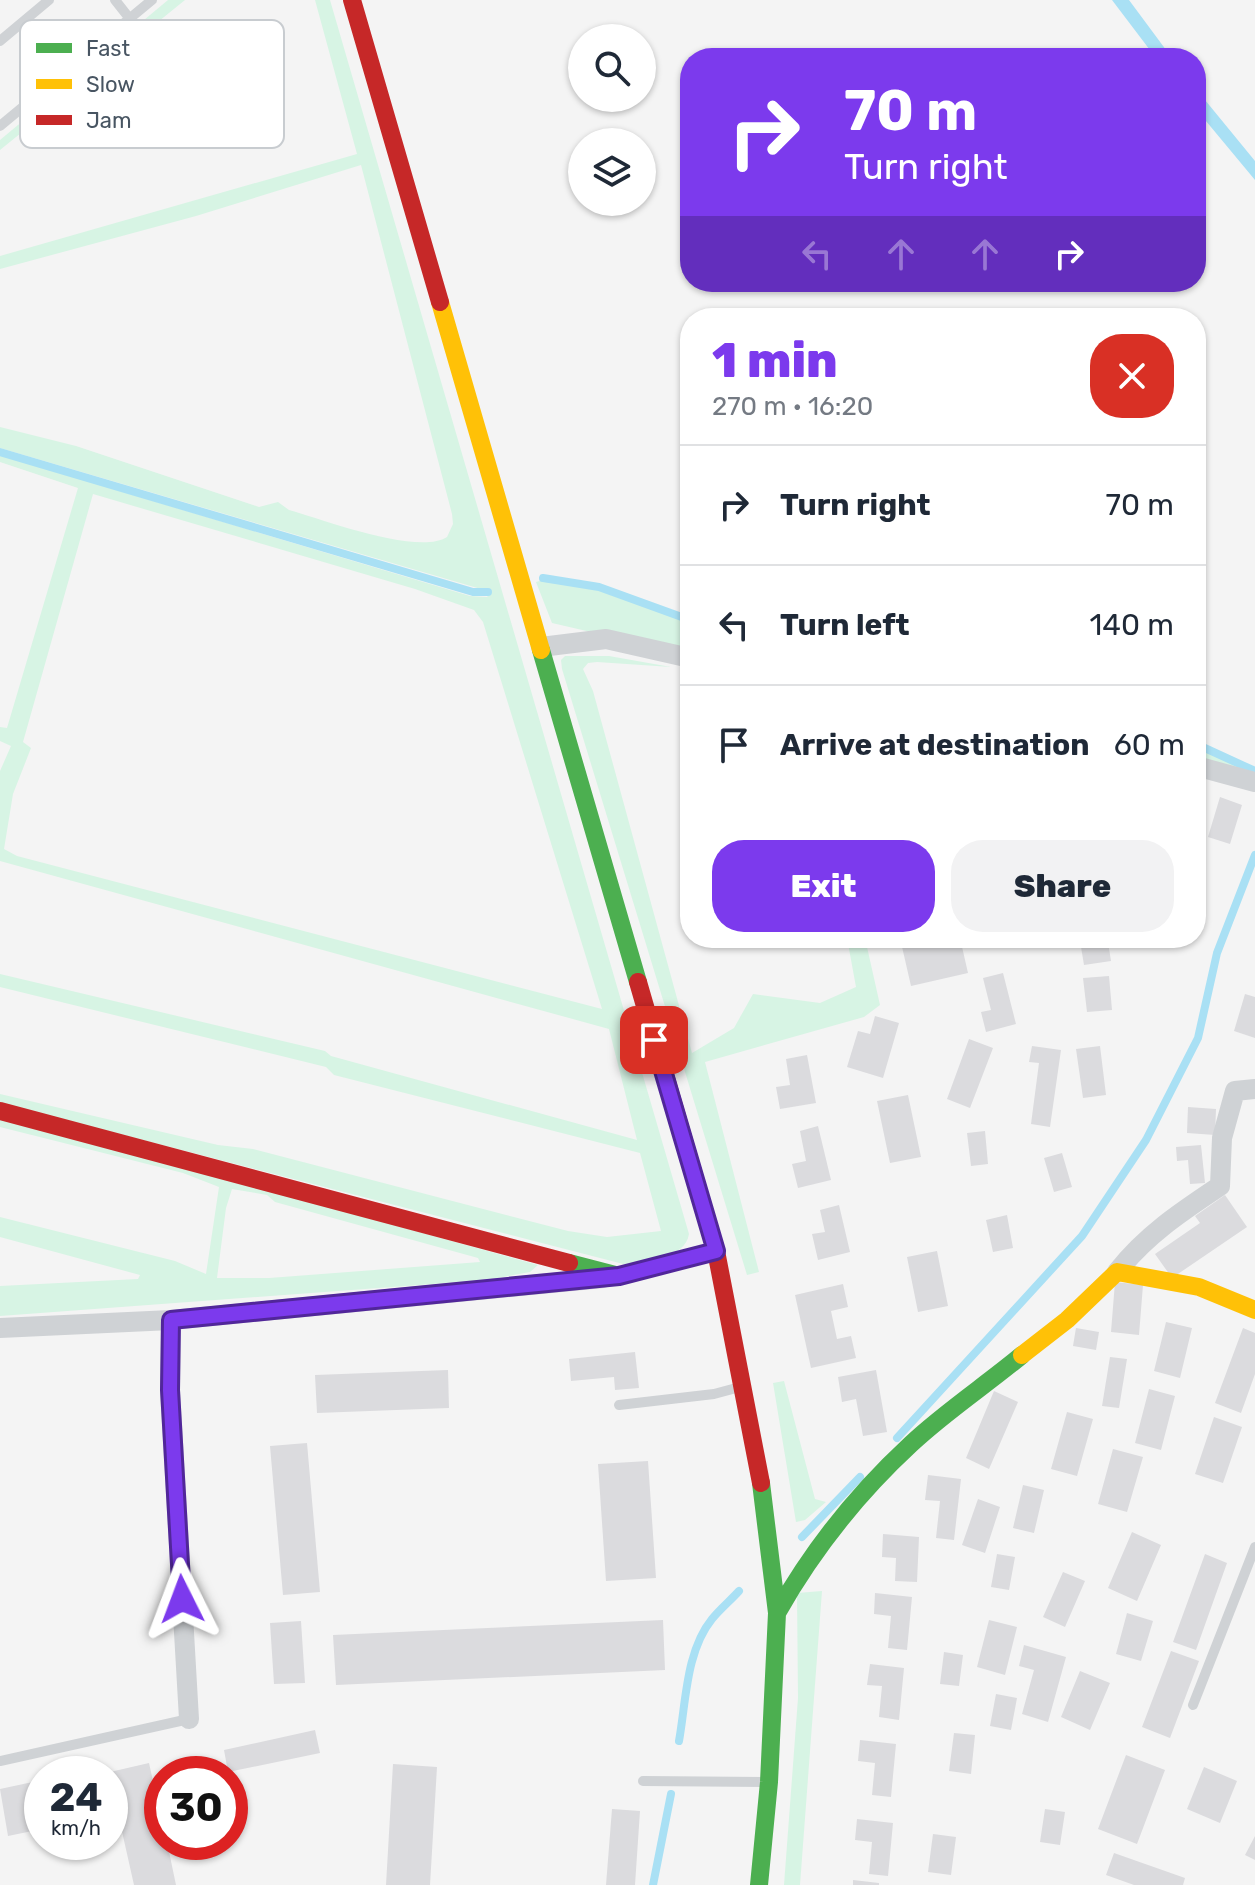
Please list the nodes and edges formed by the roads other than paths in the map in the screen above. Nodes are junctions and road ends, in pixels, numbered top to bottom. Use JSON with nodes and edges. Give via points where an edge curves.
{"nodes":[{"id":1,"x":49,"y":0,"type":"edge"},
{"id":2,"x":115,"y":0,"type":"edge"},
{"id":3,"x":152,"y":0,"type":"edge"},
{"id":4,"x":352,"y":0,"type":"edge"},
{"id":5,"x":130,"y":19,"type":"joint"},
{"id":6,"x":25,"y":20,"type":"edge"},
{"id":7,"x":20,"y":24,"type":"edge"},
{"id":8,"x":0,"y":41,"type":"edge"},
{"id":9,"x":20,"y":110,"type":"edge"},
{"id":10,"x":0,"y":126,"type":"edge"},
{"id":11,"x":541,"y":647,"type":"junction"},
{"id":12,"x":680,"y":656,"type":"edge"},
{"id":13,"x":1206,"y":769,"type":"edge"},
{"id":14,"x":1255,"y":782,"type":"edge"},
{"id":15,"x":1255,"y":1089,"type":"edge"},
{"id":16,"x":0,"y":1111,"type":"edge"},
{"id":17,"x":716,"y":1251,"type":"junction"},
{"id":18,"x":1117,"y":1272,"type":"junction"},
{"id":19,"x":619,"y":1276,"type":"junction"},
{"id":20,"x":1255,"y":1310,"type":"edge"},
{"id":21,"x":171,"y":1320,"type":"junction"},
{"id":22,"x":0,"y":1328,"type":"edge"},
{"id":23,"x":746,"y":1385,"type":"junction"},
{"id":24,"x":619,"y":1405,"type":"dead end"},
{"id":25,"x":1255,"y":1547,"type":"edge"},
{"id":26,"x":777,"y":1613,"type":"junction"},
{"id":27,"x":1193,"y":1705,"type":"dead end"},
{"id":28,"x":189,"y":1719,"type":"joint"},
{"id":29,"x":0,"y":1761,"type":"edge"},
{"id":30,"x":643,"y":1781,"type":"dead end"},
{"id":31,"x":769,"y":1782,"type":"junction"},
{"id":32,"x":759,"y":1885,"type":"edge"}],
"edges":[{"from":1,"to":6,"type":"lane"},
{"from":2,"to":5,"type":"lane"},
{"from":3,"to":5,"type":"lane"},
{"from":4,"to":11,"type":"main road"},
{"from":7,"to":8,"type":"lane"},
{"from":9,"to":10,"type":"lane"},
{"from":11,"to":12,"type":"street","via":[[606,639]]},
{"from":11,"to":17,"type":"main road"},
{"from":13,"to":14,"type":"street"},
{"from":15,"to":18,"type":"street","via":[[1235,1091],[1222,1138],[1220,1186],[1138,1246]]},
{"from":16,"to":19,"type":"main road"},
{"from":17,"to":19,"type":"main road"},
{"from":17,"to":23,"type":"main road"},
{"from":18,"to":20,"type":"main road","via":[[1199,1287]]},
{"from":18,"to":26,"type":"main road","via":[[1067,1320],[911,1444],[838,1523]]},
{"from":19,"to":21,"type":"street"},
{"from":21,"to":22,"type":"street"},
{"from":21,"to":28,"type":"street","via":[[170,1390]]},
{"from":23,"to":24,"type":"lane"},
{"from":23,"to":26,"type":"main road"},
{"from":25,"to":27,"type":"lane"},
{"from":26,"to":31,"type":"main road"},
{"from":28,"to":29,"type":"lane"},
{"from":30,"to":31,"type":"lane"},
{"from":31,"to":32,"type":"main road"}]}
